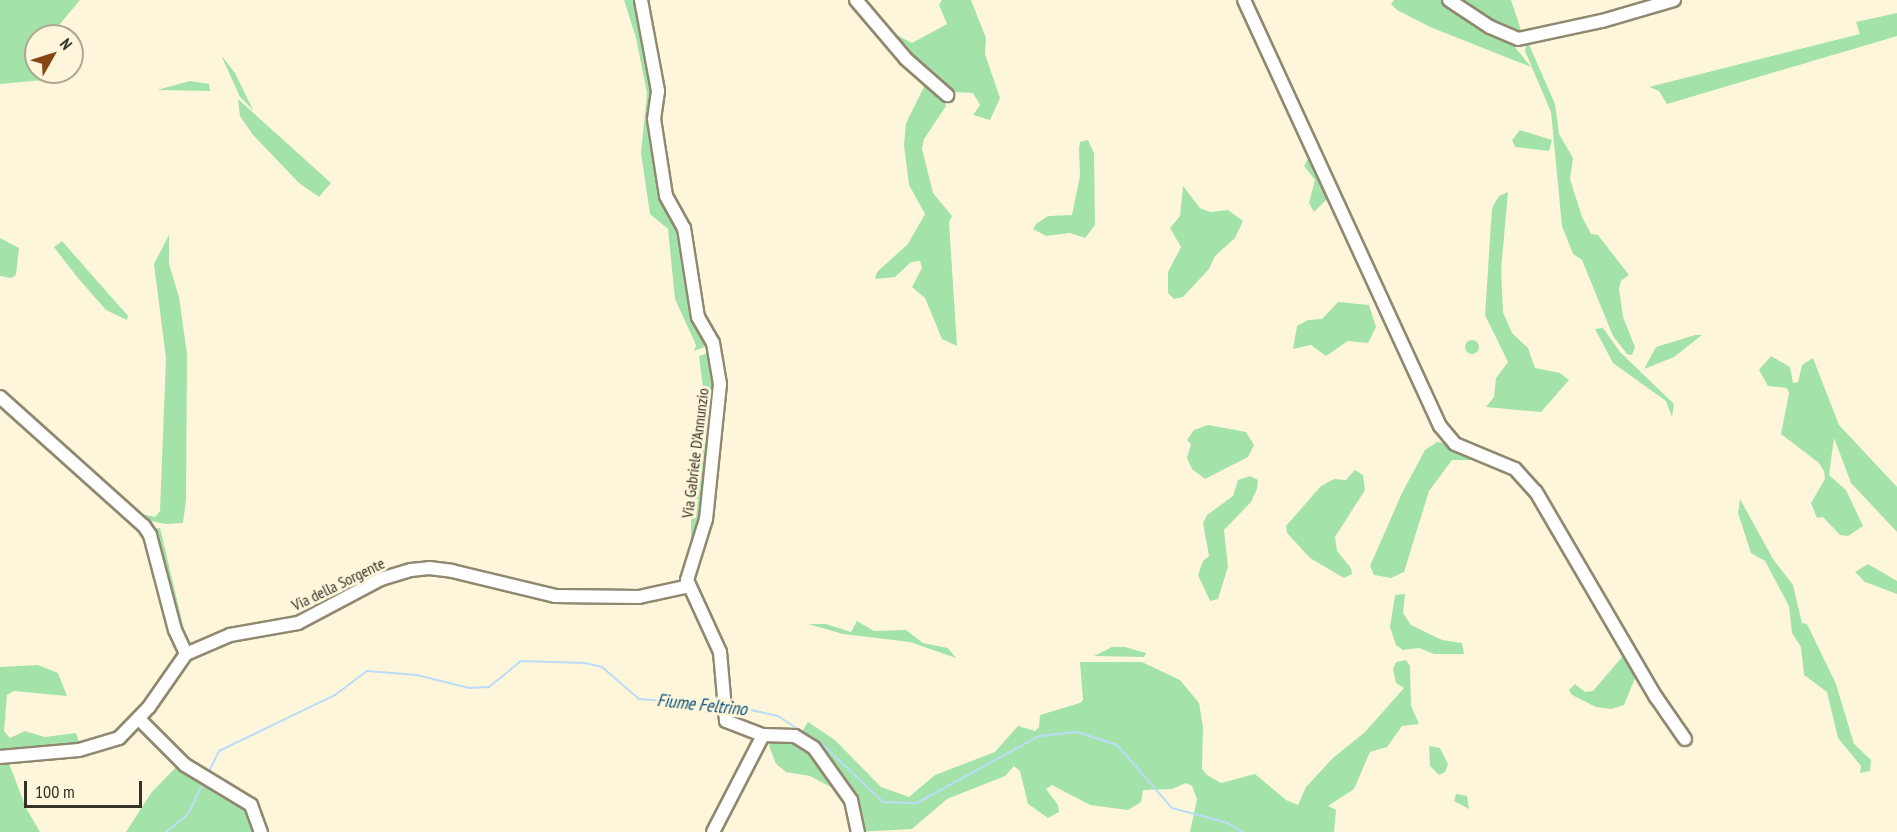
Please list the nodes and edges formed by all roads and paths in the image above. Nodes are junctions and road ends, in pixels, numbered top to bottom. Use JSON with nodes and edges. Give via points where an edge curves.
{"nodes":[{"id":1,"x":641,"y":0,"type":"edge"},
{"id":2,"x":856,"y":0,"type":"edge"},
{"id":3,"x":1244,"y":0,"type":"edge"},
{"id":4,"x":1449,"y":0,"type":"edge"},
{"id":5,"x":1674,"y":0,"type":"edge"},
{"id":6,"x":947,"y":95,"type":"dead end"},
{"id":7,"x":0,"y":397,"type":"edge"},
{"id":8,"x":689,"y":586,"type":"junction"},
{"id":9,"x":186,"y":654,"type":"junction"},
{"id":10,"x":139,"y":718,"type":"junction"},
{"id":11,"x":764,"y":735,"type":"junction"},
{"id":12,"x":1685,"y":739,"type":"dead end"},
{"id":13,"x":0,"y":757,"type":"edge"},
{"id":14,"x":261,"y":832,"type":"edge"},
{"id":15,"x":712,"y":832,"type":"edge"},
{"id":16,"x":858,"y":832,"type":"edge"}],
"edges":[{"from":1,"to":8,"type":"street","name":"Via Gabriele D'Annunzio","via":[[658,91],[654,119],[666,196],[684,228],[698,317],[713,343],[720,384],[706,519],[687,580]]},
{"from":2,"to":6,"type":"street","via":[[906,59]]},
{"from":3,"to":12,"type":"street","via":[[1440,426],[1455,444],[1515,470],[1536,492],[1656,697]]},
{"from":4,"to":5,"type":"street","via":[[1490,27],[1518,39]]},
{"from":7,"to":9,"type":"street","via":[[144,526]]},
{"from":8,"to":9,"type":"street","name":"Via della Sorgente","via":[[639,597],[555,596],[429,567],[381,579],[298,623],[230,635]]},
{"from":8,"to":11,"type":"street","via":[[720,652],[726,721]]},
{"from":9,"to":10,"type":"street"},
{"from":10,"to":13,"type":"street","via":[[108,744]]},
{"from":10,"to":14,"type":"street","via":[[185,765],[251,805]]},
{"from":11,"to":15,"type":"street","via":[[736,780]]},
{"from":11,"to":16,"type":"street","via":[[795,736],[814,748],[850,800]]}]}
